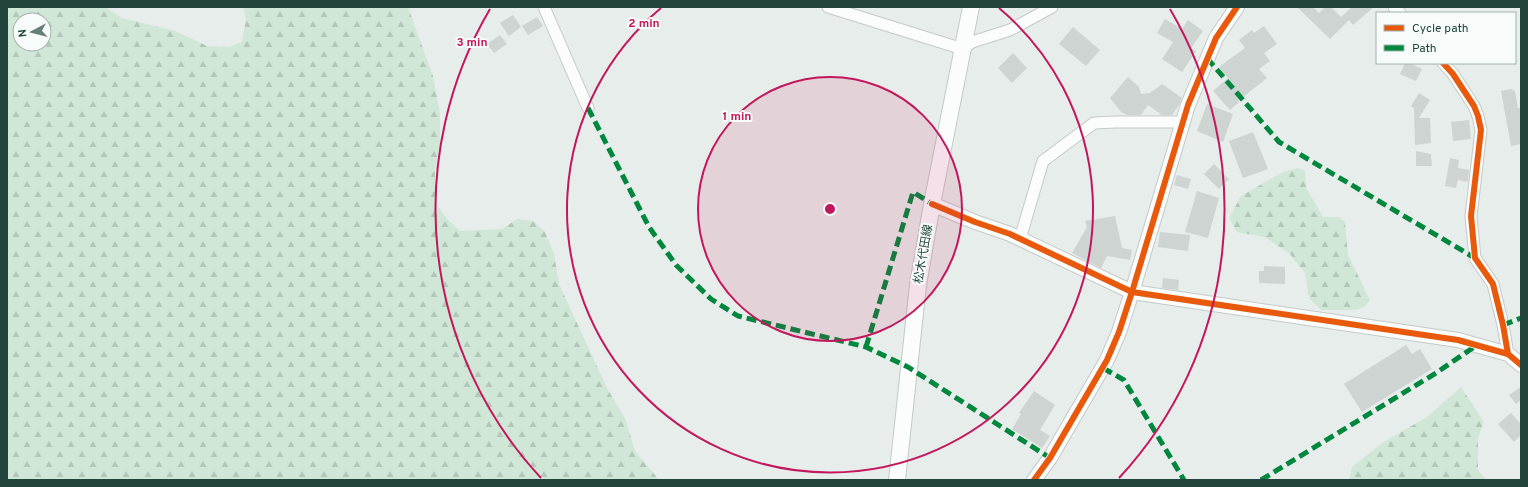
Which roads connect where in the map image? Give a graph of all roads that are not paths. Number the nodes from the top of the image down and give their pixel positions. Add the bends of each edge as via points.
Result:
1 (544, 7) edge
2 (828, 7) edge
3 (971, 7) edge
4 (1052, 7) edge
5 (1237, 7) edge
6 (963, 48) junction
7 (1444, 64) edge
8 (588, 108) dead end
9 (1182, 122) junction
10 (932, 204) junction
11 (1020, 239) junction
12 (1132, 292) junction
13 (1508, 354) junction
14 (1521, 365) edge
15 (897, 480) edge
16 (1034, 480) edge

1 - 8 street
2 - 6 street
3 - 6 main road, 松木代田線
4 - 6 street via 1010,30 972,42
5 - 9 street via 1216,38
6 - 10 main road, 松木代田線
7 - 13 street via 1453,74 1478,116 1481,130 1471,216 1475,258 1493,284
9 - 11 street via 1094,123 1043,161
9 - 12 street
10 - 11 street
10 - 15 main road, 松木代田線 via 918,285
11 - 12 street
12 - 13 street via 1458,340
12 - 16 street via 1107,360 1050,458
13 - 14 street

